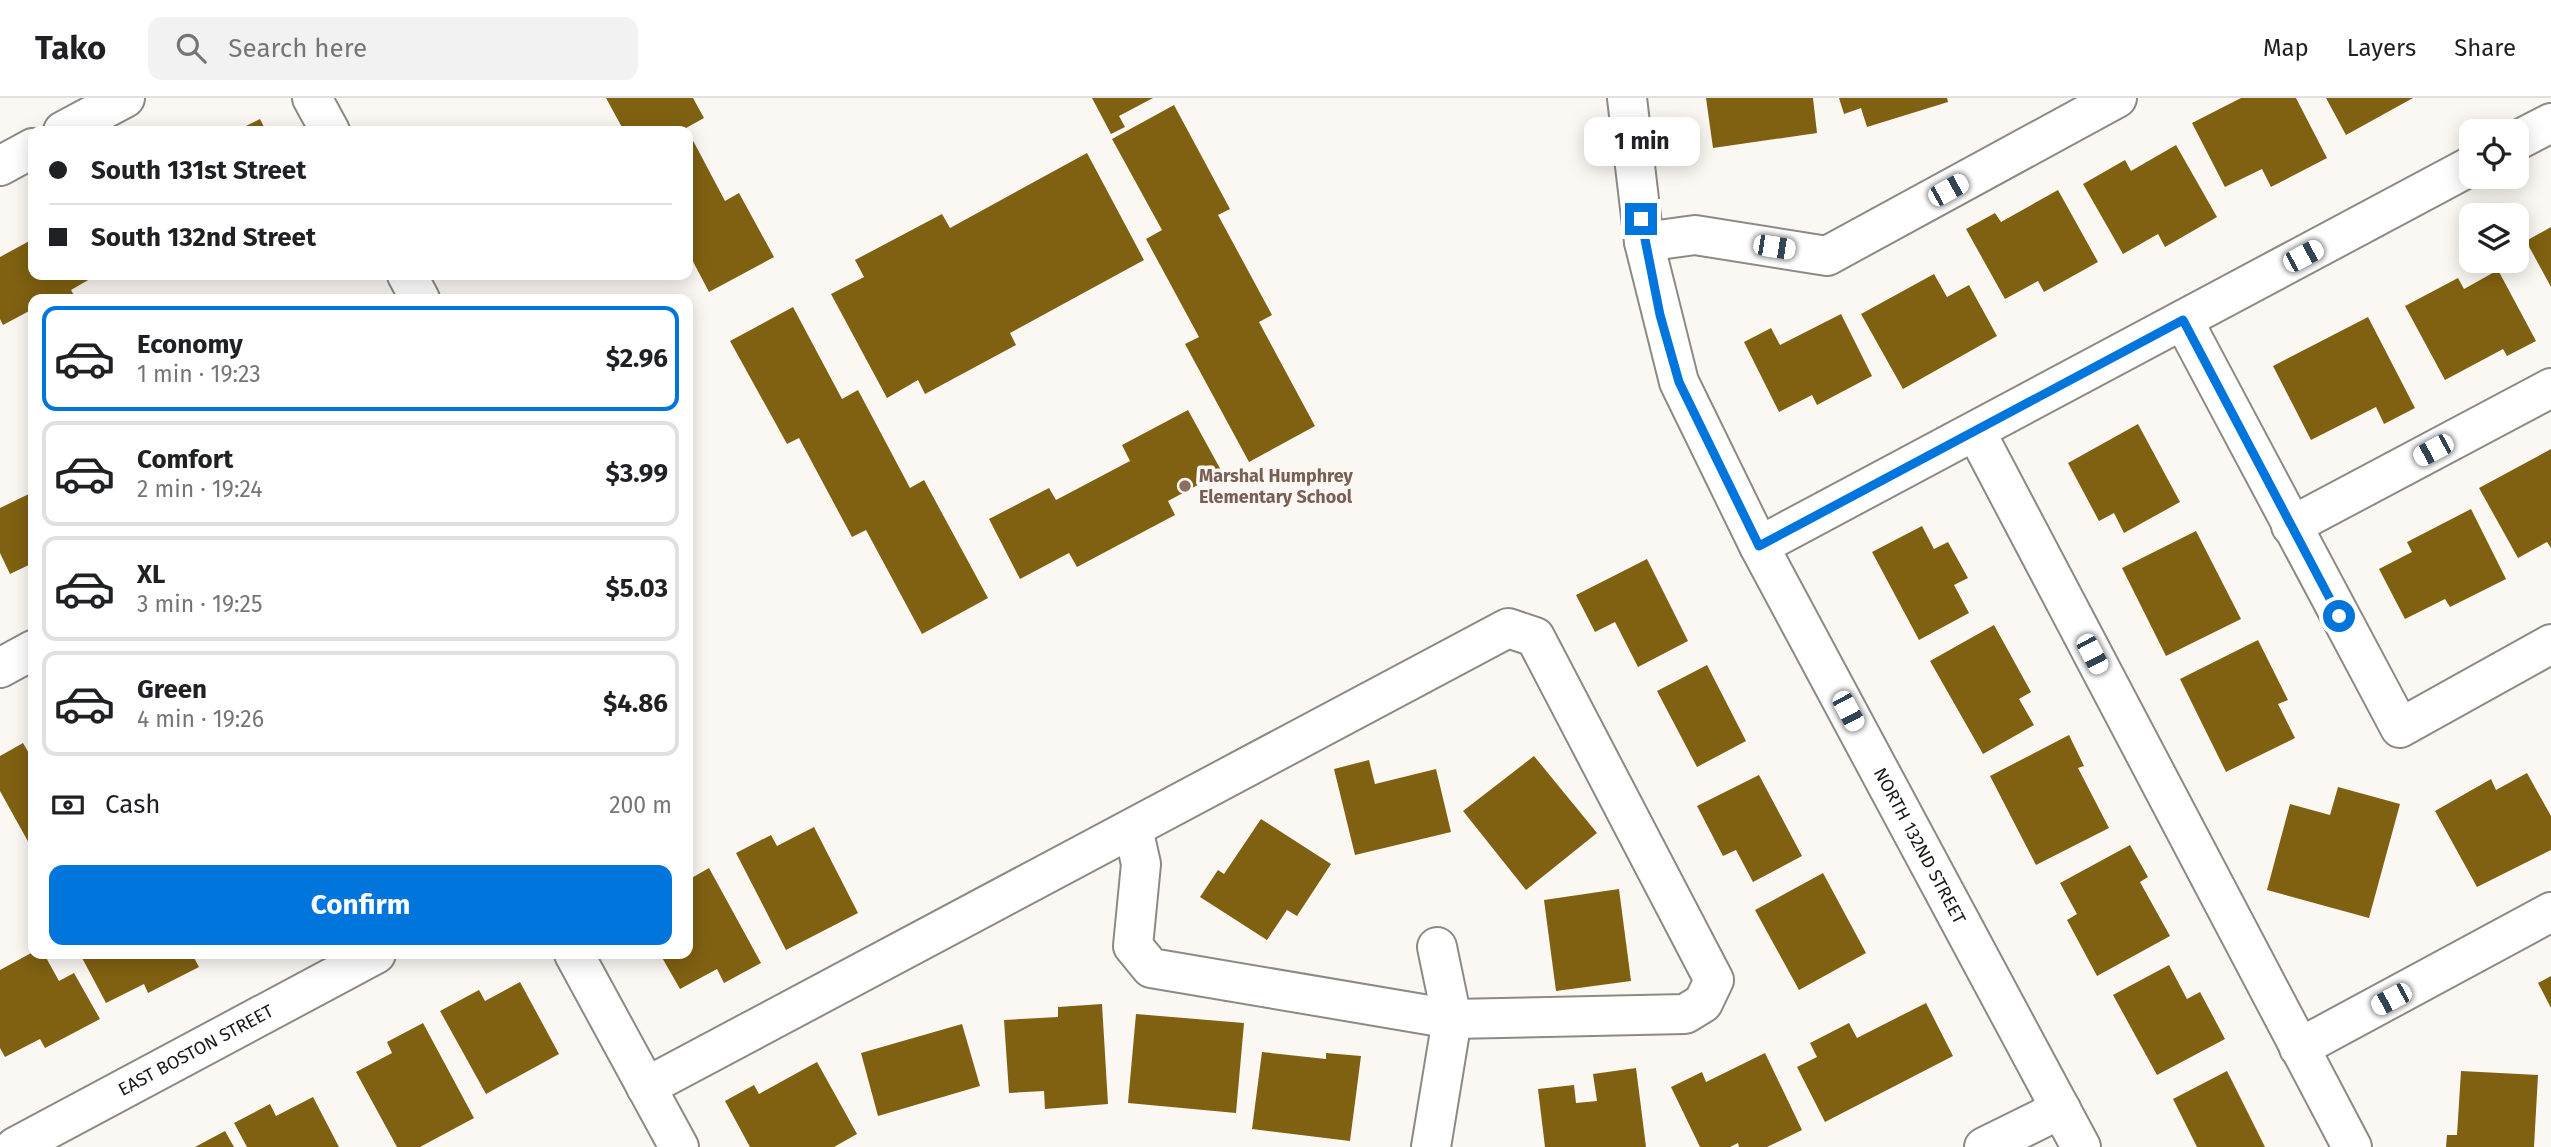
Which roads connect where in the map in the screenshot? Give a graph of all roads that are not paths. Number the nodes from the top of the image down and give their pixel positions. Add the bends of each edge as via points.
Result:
1 (125, 98) edge
2 (312, 98) edge
3 (1627, 98) edge
4 (2117, 98) edge
5 (2551, 123) edge
6 (72, 126) edge
7 (327, 126) edge
8 (2529, 134) edge
9 (28, 151) edge
10 (0, 166) edge
11 (2459, 172) edge
12 (1644, 242) junction
13 (2183, 320) junction
14 (2551, 388) edge
15 (1976, 432) junction
16 (2291, 526) junction
17 (1759, 546) junction
18 (2551, 644) edge
19 (28, 653) edge
20 (0, 668) edge
21 (1133, 828) junction
22 (2551, 912) edge
23 (1437, 947) dead end
24 (367, 959) edge
25 (577, 959) edge
26 (1452, 1019) junction
27 (2299, 1048) junction
28 (646, 1087) junction
29 (2061, 1109) junction
30 (15, 1147) edge
31 (679, 1147) edge
32 (1431, 1147) edge
33 (1984, 1147) edge
34 (2081, 1147) edge
35 (2352, 1147) edge

1 - 6 street
2 - 7 street
3 - 12 street, NORTH 132ND STREET
4 - 12 street via 1827,256 1695,235
5 - 8 street
9 - 10 street
11 - 13 street
12 - 17 street, NORTH 132ND STREET via 1679,382
13 - 15 street
13 - 16 street
14 - 16 street
15 - 17 street
15 - 27 street
16 - 18 street via 2400,728
17 - 29 street, NORTH 132ND STREET
19 - 20 street
21 - 26 street via 1141,864 1133,946 1152,968
21 - 26 street via 1508,628 1535,637 1714,980 1703,1003 1685,1014
21 - 28 street
22 - 27 street
23 - 26 street
24 - 30 street, EAST BOSTON STREET
25 - 28 street
26 - 32 street
27 - 35 street
28 - 31 street
29 - 33 street
29 - 34 street, NORTH 132ND STREET

